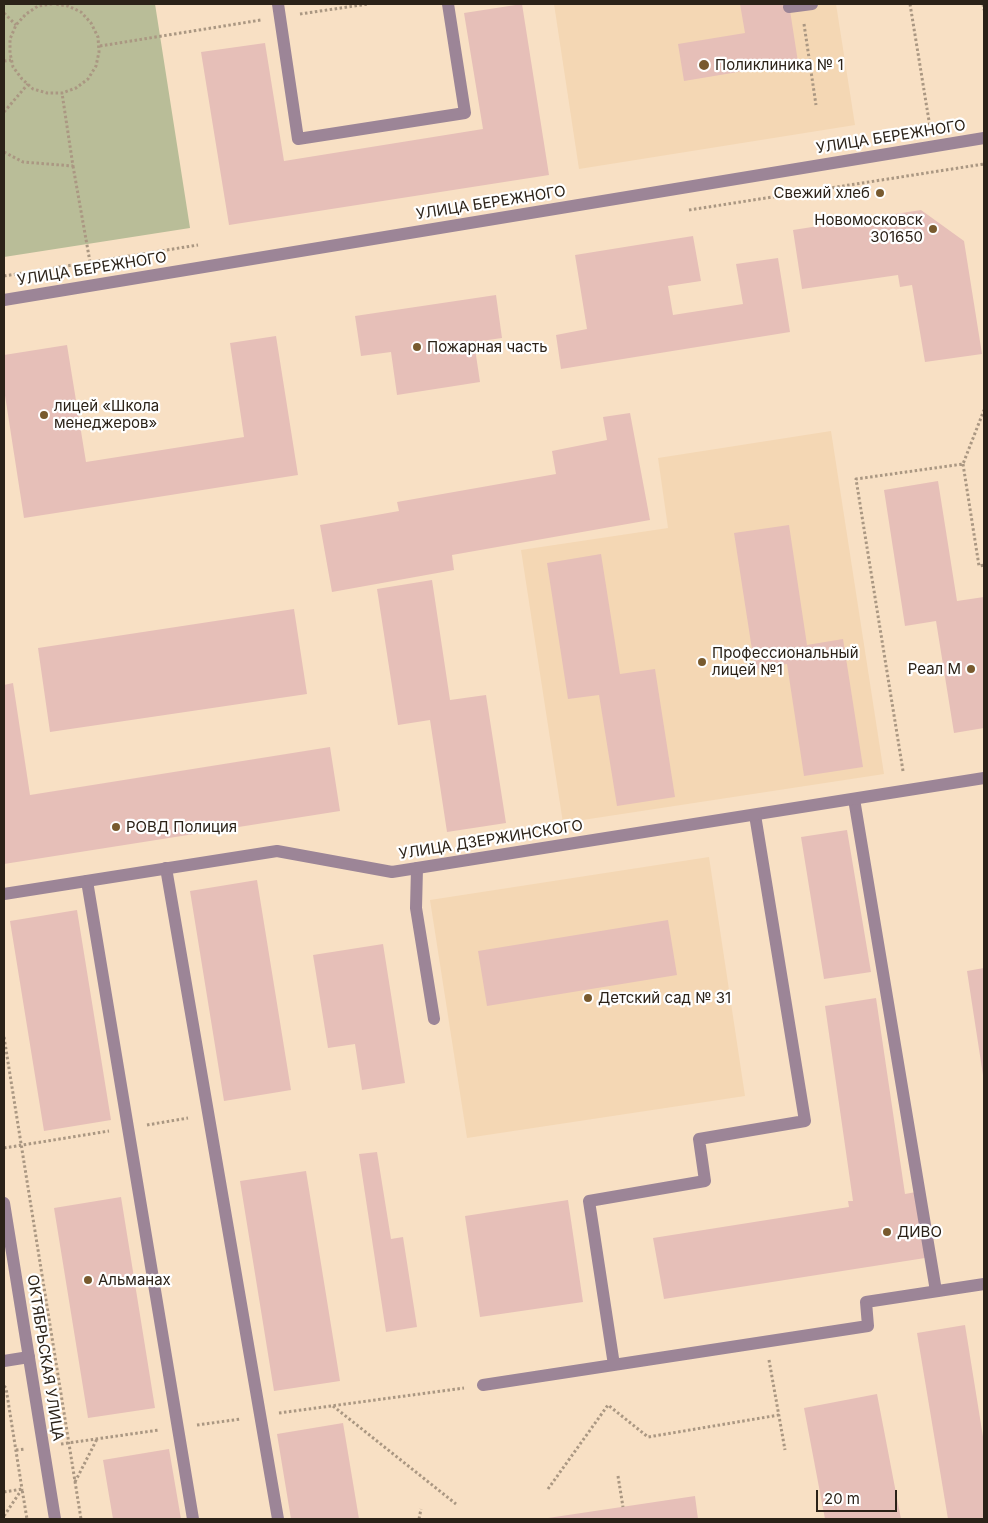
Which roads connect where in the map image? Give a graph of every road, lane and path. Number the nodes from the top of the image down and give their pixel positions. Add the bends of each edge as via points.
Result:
1 (53, 4) edge
2 (278, 4) edge
3 (368, 4) edge
4 (448, 4) edge
5 (910, 4) edge
6 (983, 4) edge
7 (801, 5) edge
8 (984, 10) edge
9 (4, 13) edge
10 (280, 18) junction
11 (16, 25) junction
12 (99, 46) junction
13 (11, 60) junction
14 (4, 61) edge
15 (28, 84) junction
16 (62, 93) junction
17 (816, 106) dead end
18 (4, 112) edge
19 (931, 130) dead end
20 (984, 138) edge
21 (4, 152) edge
22 (73, 166) junction
23 (90, 262) dead end
24 (4, 300) edge
25 (984, 410) edge
26 (963, 464) junction
27 (984, 565) edge
28 (984, 778) edge
29 (907, 791) junction
30 (854, 799) junction
31 (755, 815) junction
32 (166, 868) junction
33 (417, 868) junction
34 (87, 881) junction
35 (4, 894) edge
36 (434, 1019) dead end
37 (4, 1036) edge
38 (4, 1203) edge
39 (984, 1284) edge
40 (936, 1291) junction
41 (766, 1342) junction
42 (29, 1357) junction
43 (4, 1361) edge
44 (614, 1365) junction
45 (483, 1385) dead end
46 (4, 1386) edge
47 (333, 1406) dead end
48 (779, 1415) junction
49 (97, 1439) dead end
50 (785, 1450) dead end
51 (618, 1476) dead end
52 (75, 1482) junction
53 (22, 1489) junction
54 (548, 1489) dead end
55 (4, 1492) edge
56 (456, 1504) dead end
57 (623, 1507) dead end
58 (421, 1510) dead end
59 (4, 1516) edge
60 (27, 1519) edge
61 (55, 1519) edge
62 (81, 1519) edge
63 (194, 1519) edge
64 (278, 1519) edge
65 (419, 1519) edge

1 - 11 path via 38,6
1 - 12 path via 81,12 92,23
2 - 10 street
3 - 10 path
4 - 10 street via 464,113 298,139
5 - 19 path
6 - 8 path
7 - 17 path
9 - 11 path
10 - 12 path
11 - 13 path via 10,39
12 - 16 path via 96,66 88,79
13 - 14 path
13 - 15 path via 13,68
15 - 16 path via 47,93
15 - 18 path
16 - 22 path
20 - 24 street, УЛИЦА БЕРЕЖНОГО
21 - 22 path via 23,162
22 - 23 path
25 - 26 path
26 - 27 path via 979,566
26 - 29 path via 856,479
28 - 29 street, УЛИЦА ДЗЕРЖИНСКОГО
29 - 30 street, УЛИЦА ДЗЕРЖИНСКОГО
30 - 31 street, УЛИЦА ДЗЕРЖИНСКОГО
30 - 40 street
31 - 33 street, УЛИЦА ДЗЕРЖИНСКОГО
31 - 44 street via 806,1121 699,1139 705,1181 589,1201
32 - 33 street, УЛИЦА ДЗЕРЖИНСКОГО via 277,851 392,872
32 - 34 street, УЛИЦА ДЗЕРЖИНСКОГО
32 - 64 street
33 - 36 street via 416,908
34 - 35 street, УЛИЦА ДЗЕРЖИНСКОГО
34 - 63 street
37 - 52 path
38 - 42 street, ОКТЯБРЬСКАЯ УЛИЦА
39 - 40 street
40 - 41 street via 866,1302 868,1326
41 - 44 street
41 - 48 path
42 - 43 street
42 - 61 street, ОКТЯБРЬСКАЯ УЛИЦА
44 - 45 street
46 - 53 path
47 - 56 path
48 - 50 path
48 - 54 path via 648,1437 608,1405
49 - 52 path
51 - 57 path
52 - 62 path
53 - 55 path
53 - 59 path
53 - 60 path
58 - 65 path

